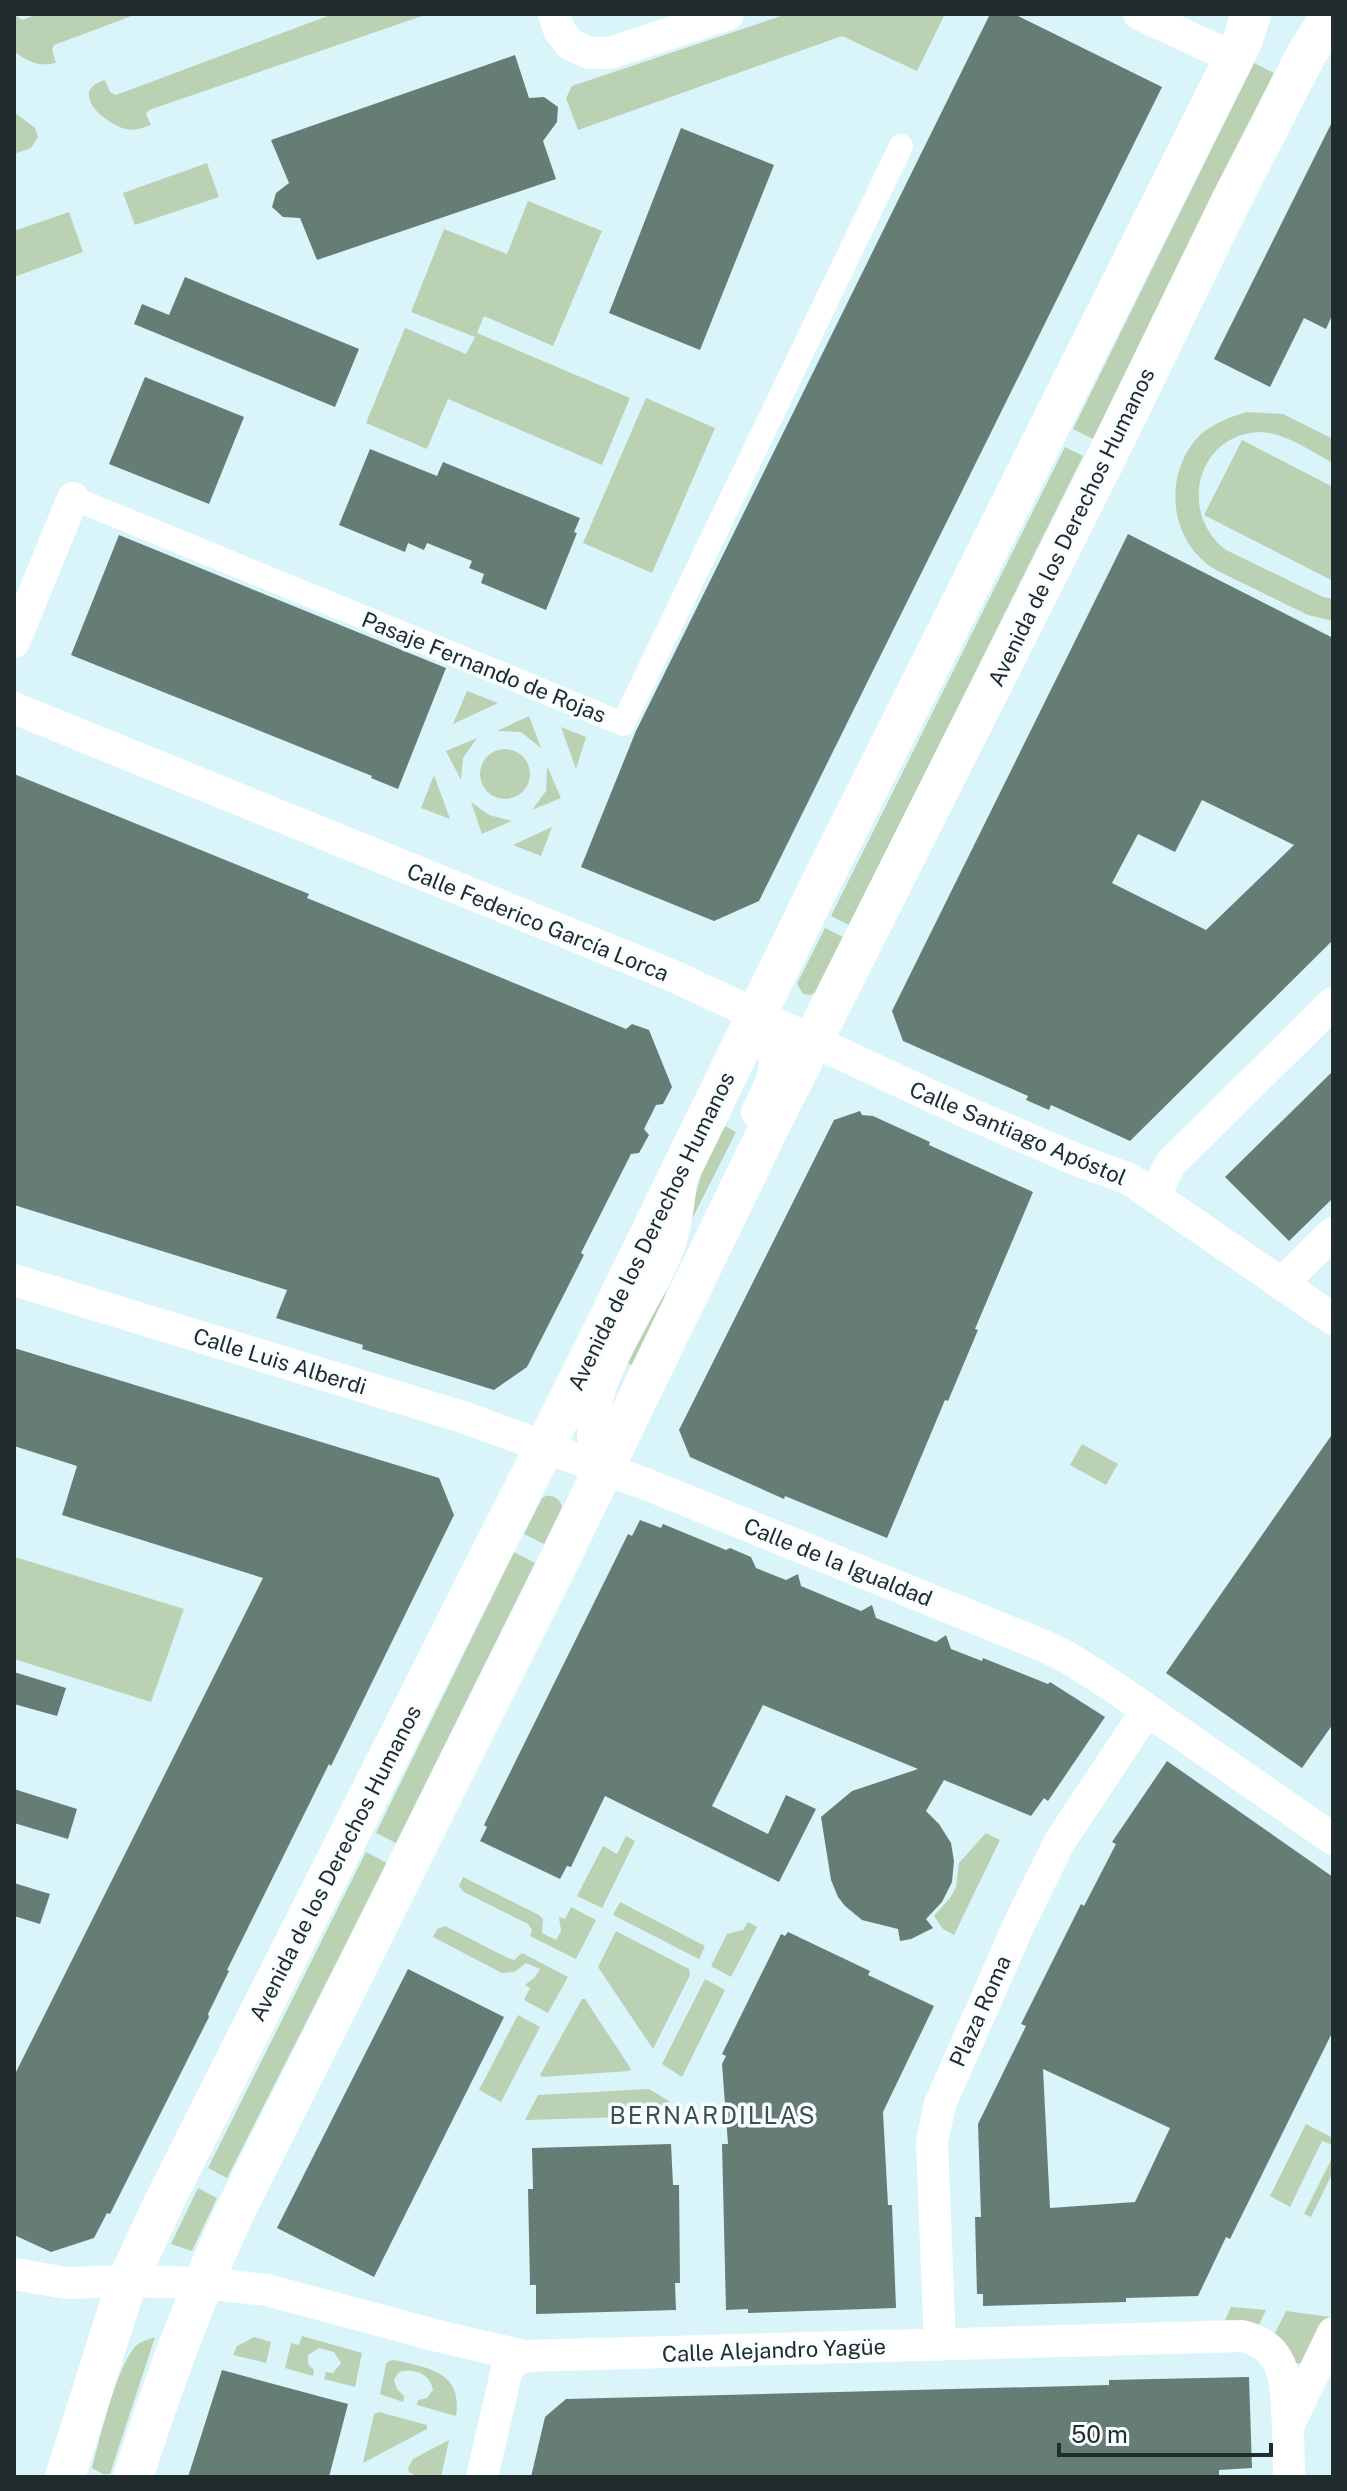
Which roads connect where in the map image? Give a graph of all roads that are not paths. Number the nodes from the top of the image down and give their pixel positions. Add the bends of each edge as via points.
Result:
1 (554, 14) edge
2 (728, 14) edge
3 (1139, 14) edge
4 (1251, 14) edge
5 (1332, 14) edge
6 (1234, 58) junction
7 (901, 146) dead end
8 (73, 498) joint
9 (14, 642) edge
10 (14, 708) edge
11 (1333, 1003) edge
12 (757, 1015) junction
13 (813, 1042) junction
14 (682, 1169) junction
15 (1157, 1198) junction
16 (1333, 1233) edge
17 (14, 1280) edge
18 (1281, 1284) junction
19 (676, 1317) junction
20 (1333, 1319) edge
21 (544, 1446) junction
22 (605, 1468) junction
23 (1147, 1710) junction
24 (1333, 1839) edge
25 (14, 2274) edge
26 (127, 2281) junction
27 (202, 2283) junction
28 (1333, 2333) edge
29 (940, 2345) junction
30 (524, 2356) junction
31 (1288, 2426) junction
32 (65, 2477) edge
33 (133, 2477) edge
34 (482, 2477) edge
35 (1289, 2477) edge

1 - 2 street via 570,44 589,53 610,53
3 - 6 street
4 - 6 street, Avenida de los Derechos Humanos
5 - 13 street, Avenida de los Derechos Humanos via 1231,201
6 - 12 street, Avenida de los Derechos Humanos
7 - 8 street, Pasaje Fernando de Rojas via 623,724
8 - 9 street, Pasaje Fernando de Rojas
10 - 12 street, Calle Federico García Lorca via 671,975
11 - 15 street via 1171,1163
12 - 13 street
12 - 14 street, Avenida de los Derechos Humanos
12 - 19 street via 774,1049 776,1067 685,1257
13 - 15 street, Calle Santiago Apóstol via 1129,1179
13 - 19 street, Avenida de los Derechos Humanos
14 - 21 street, Avenida de los Derechos Humanos
14 - 22 street via 671,1242 598,1397 593,1433
15 - 18 street, Calle Santiago Apóstol
16 - 18 street
17 - 21 street, Calle Luis Alberdi
18 - 20 street, Calle Santiago Apóstol
19 - 22 street, Avenida de los Derechos Humanos
21 - 22 street
21 - 26 street, Avenida de los Derechos Humanos
22 - 23 street, Calle de la Igualdad via 1044,1646
22 - 27 street, Avenida de los Derechos Humanos
23 - 24 street, Calle de la Igualdad
23 - 29 street, Plaza Roma via 1060,1841 973,2024 937,2114 932,2142
25 - 26 street via 67,2283
26 - 27 street
26 - 32 street, Avenida de los Derechos Humanos
27 - 30 street, Calle Alejandro Yagüe via 267,2290
27 - 33 street, Avenida de los Derechos Humanos
28 - 31 street
29 - 30 street, Calle Alejandro Yagüe
29 - 31 street, Calle Alejandro Yagüe via 1255,2339 1284,2373
30 - 34 street via 507,2369
31 - 35 street

